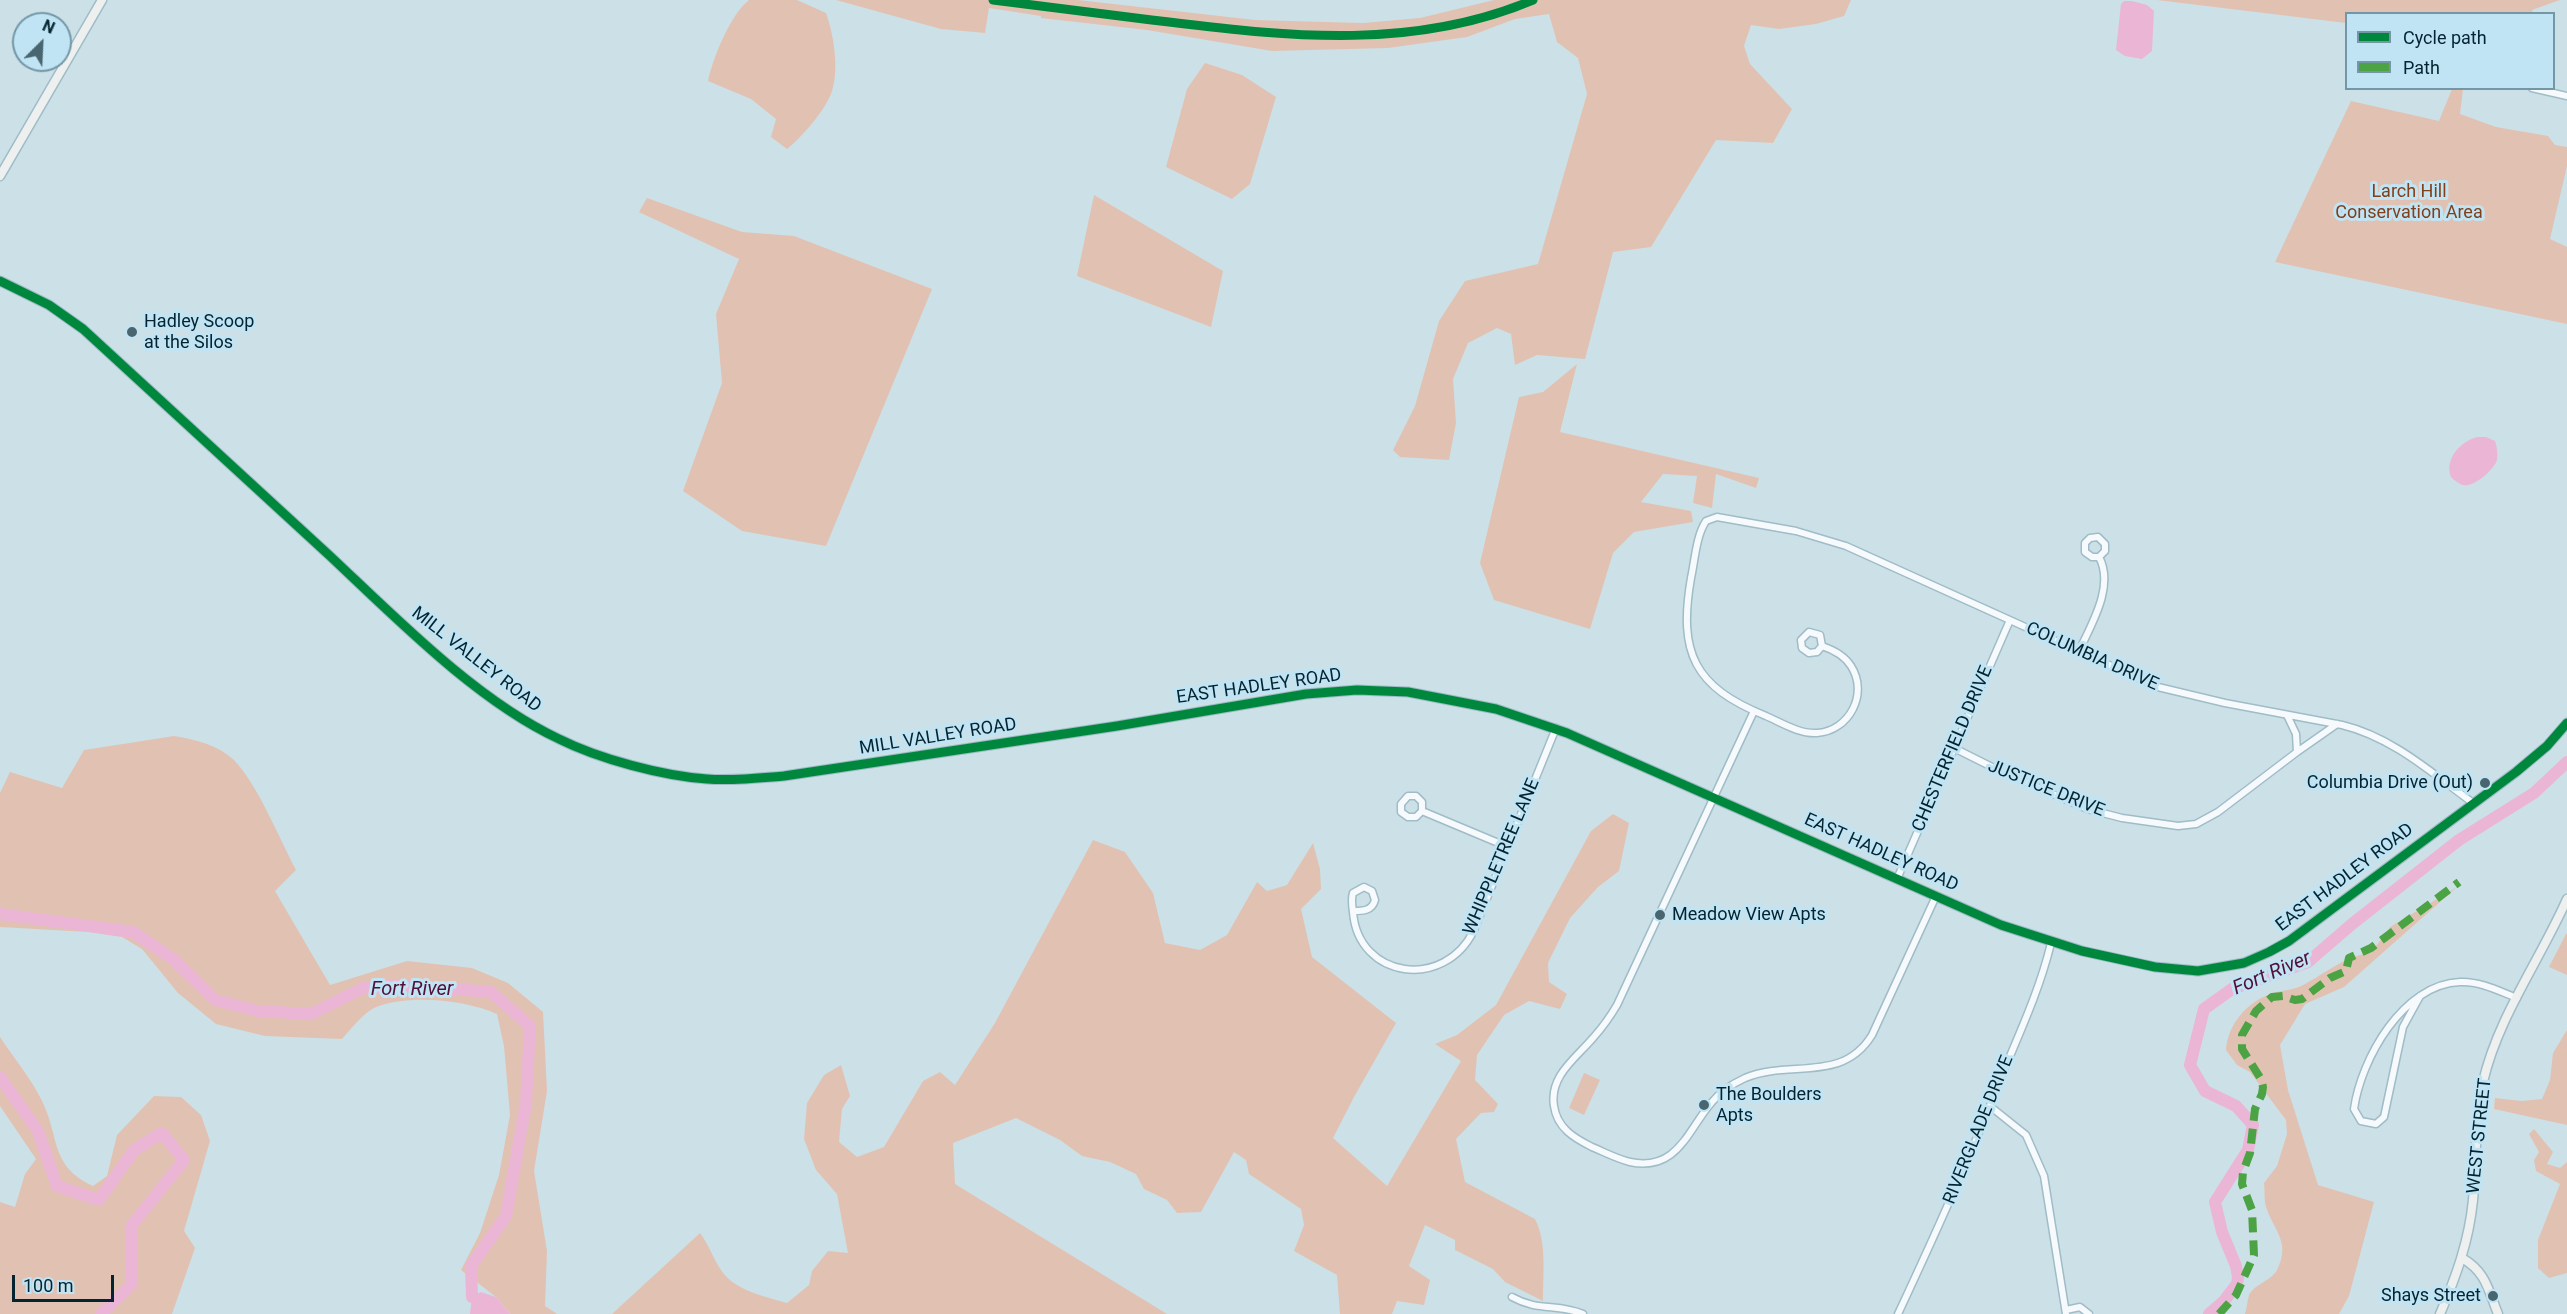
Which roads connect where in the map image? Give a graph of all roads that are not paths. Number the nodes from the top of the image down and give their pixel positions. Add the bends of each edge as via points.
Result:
1 (102, 0) edge
2 (2541, 90) edge
3 (2567, 96) edge
4 (0, 176) edge
5 (0, 281) edge
6 (2099, 557) dead end
7 (2010, 620) junction
8 (1822, 646) dead end
9 (2079, 651) junction
10 (1754, 711) junction
11 (2287, 715) junction
12 (2567, 723) edge
13 (2337, 724) junction
14 (1117, 726) joint
15 (1556, 728) junction
16 (1954, 748) junction
17 (2297, 752) junction
18 (1714, 796) junction
19 (2473, 803) junction
20 (1422, 811) dead end
21 (1508, 846) junction
22 (1897, 879) junction
23 (1936, 896) junction
24 (2567, 899) edge
25 (1353, 911) junction
26 (2051, 943) junction
27 (2420, 996) junction
28 (2517, 998) junction
29 (1990, 1107) junction
30 (2462, 1258) junction
31 (1512, 1298) dead end
32 (2066, 1312) edge
33 (1584, 1314) edge
34 (1898, 1314) edge
35 (2089, 1314) edge
36 (2440, 1314) edge
37 (2498, 1314) edge

1 - 4 street
2 - 3 street
5 - 14 street, MILL VALLEY ROAD via 49,305 83,329 402,623 501,705 561,741 668,774 742,780
6 - 9 street via 2104,570 2103,587
7 - 9 street, COLUMBIA DRIVE
7 - 10 street, COLUMBIA DRIVE via 1838,543 1718,517 1706,521 1690,587 1688,641 1696,663 1710,683
7 - 16 street, CHESTERFIELD DRIVE
8 - 10 street via 1844,657 1856,676 1856,701 1844,722 1832,730 1806,733
9 - 11 street, COLUMBIA DRIVE via 2175,692
10 - 18 street
11 - 13 street, COLUMBIA DRIVE
11 - 17 street via 2296,734
12 - 19 street, EAST HADLEY ROAD via 2532,759
13 - 17 street, JUSTICE DRIVE
13 - 19 street, COLUMBIA DRIVE via 2374,735
14 - 15 street, EAST HADLEY ROAD via 1306,694 1367,690 1408,692 1478,705
15 - 18 street, EAST HADLEY ROAD
15 - 21 street, WHIPPLETREE LANE
16 - 17 street, JUSTICE DRIVE via 2087,808 2122,818 2178,826 2196,824 2213,816
16 - 22 street, CHESTERFIELD DRIVE
18 - 22 street, EAST HADLEY ROAD
18 - 23 street via 1617,1005 1564,1070 1554,1090 1558,1121 1574,1138 1632,1162 1662,1159 1680,1148 1712,1102 1739,1081 1772,1070 1827,1067 1846,1060 1862,1049 1872,1035
19 - 26 street, EAST HADLEY ROAD via 2295,937 2244,963 2206,970 2175,970
20 - 21 street
21 - 25 street, WHIPPLETREE LANE via 1471,936 1459,952 1437,966 1410,970 1382,960 1359,937
22 - 23 street, EAST HADLEY ROAD
23 - 26 street, EAST HADLEY ROAD
24 - 28 street, WEST STREET
25 - 25 street via 1355,891 1364,887 1372,891 1372,907
26 - 29 street, RIVERGLADE DRIVE
27 - 27 street via 2395,1017 2368,1065 2355,1109 2357,1118 2364,1123 2376,1124 2384,1117 2403,1027
27 - 28 street via 2439,986 2462,981
28 - 30 street, WEST STREET via 2493,1052 2482,1089 2472,1207
29 - 32 street via 2026,1136 2044,1176
29 - 34 street, RIVERGLADE DRIVE
30 - 36 street, WEST STREET
30 - 37 street via 2478,1269
31 - 33 street via 1533,1307 1565,1308
32 - 35 street via 2080,1307

